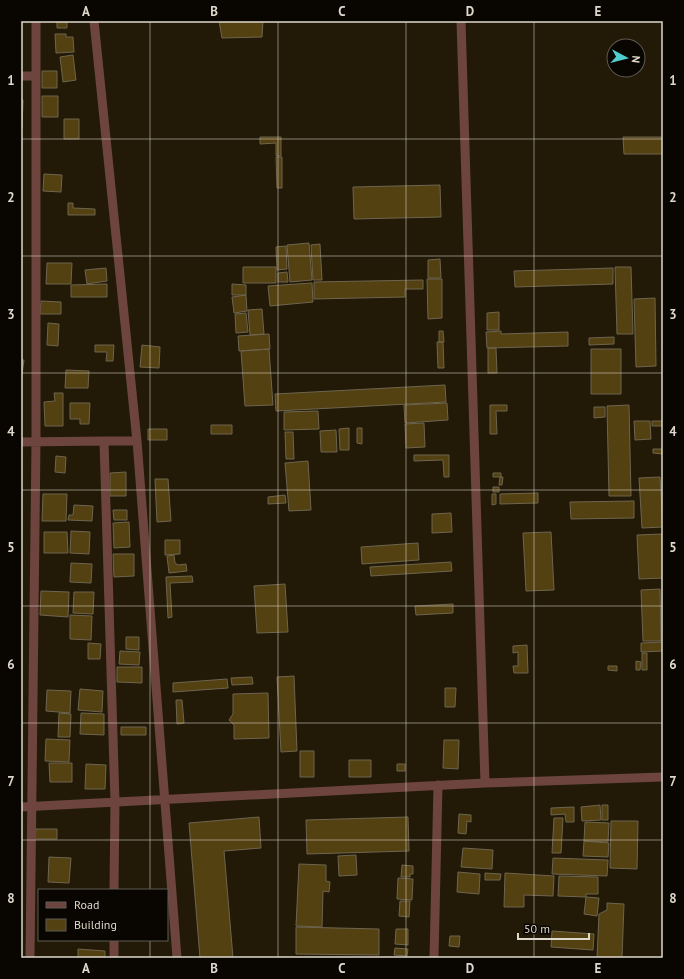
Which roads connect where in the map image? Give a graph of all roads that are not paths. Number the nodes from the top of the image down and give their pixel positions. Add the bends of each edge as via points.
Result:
1 (36, 21) edge
2 (94, 21) edge
3 (461, 21) edge
4 (21, 76) edge
5 (36, 76) junction
6 (36, 441) junction
7 (104, 441) junction
8 (138, 441) junction
9 (21, 442) edge
10 (663, 777) edge
11 (485, 783) junction
12 (438, 786) junction
13 (166, 800) junction
14 (115, 802) junction
15 (21, 807) edge
16 (31, 807) junction
17 (114, 889) edge
18 (114, 941) edge
19 (30, 958) edge
20 (114, 958) edge
21 (177, 958) edge
22 (434, 958) edge

1 - 5 street
2 - 8 street
3 - 11 street
4 - 5 street
5 - 6 street
6 - 7 street
6 - 9 street
6 - 16 street
7 - 8 street
7 - 14 street
8 - 13 street
10 - 11 street
11 - 12 street
12 - 13 street
12 - 22 street
13 - 14 street
13 - 21 street
14 - 16 street
14 - 17 street
15 - 16 street
16 - 19 street
18 - 20 street

